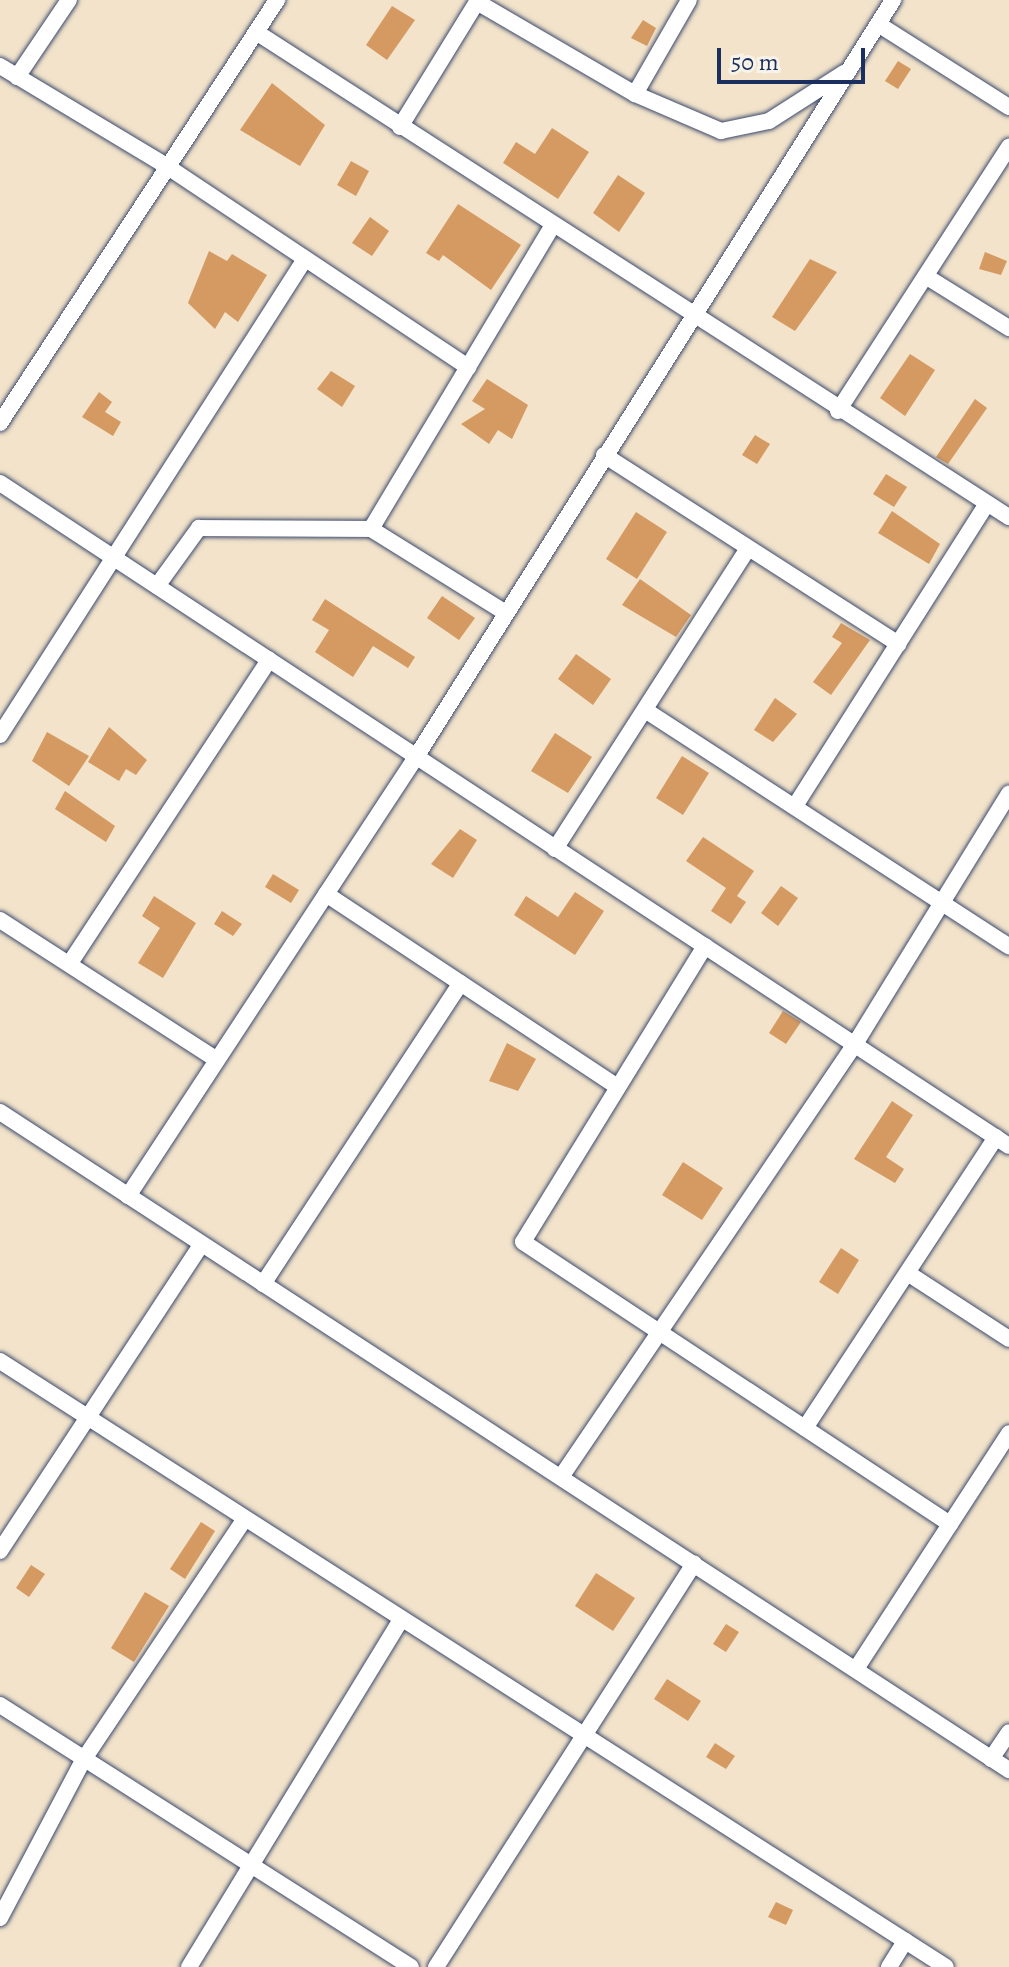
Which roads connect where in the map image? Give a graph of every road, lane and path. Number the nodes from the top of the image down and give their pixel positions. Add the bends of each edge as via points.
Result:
1 (69, 0) edge
2 (277, 0) edge
3 (689, 0) edge
4 (893, 0) edge
5 (477, 1) edge
6 (878, 24) junction
7 (256, 32) junction
8 (0, 66) edge
9 (849, 70) junction
10 (17, 77) junction
11 (635, 94) junction
12 (1009, 107) edge
13 (400, 127) junction
14 (1009, 147) edge
15 (168, 167) junction
16 (552, 227) junction
17 (305, 259) junction
18 (927, 277) junction
19 (690, 318) junction
20 (1009, 328) edge
21 (468, 367) junction
22 (838, 411) junction
23 (0, 423) edge
24 (604, 455) junction
25 (0, 483) edge
26 (987, 504) junction
27 (1009, 517) edge
28 (371, 529) junction
29 (746, 551) junction
30 (115, 558) junction
31 (157, 586) junction
32 (506, 613) junction
33 (898, 644) junction
34 (269, 660) junction
35 (645, 710) junction
36 (0, 735) edge
37 (416, 757) junction
38 (1009, 794) edge
39 (795, 806) junction
40 (555, 849) junction
41 (326, 894) junction
42 (942, 903) junction
43 (0, 920) edge
44 (705, 946) junction
45 (1009, 946) edge
46 (70, 963) junction
47 (461, 983) junction
48 (855, 1044) junction
49 (216, 1059) junction
50 (618, 1087) junction
51 (0, 1112) edge
52 (1003, 1142) edge
53 (128, 1196) junction
54 (202, 1244) junction
55 (909, 1274) junction
56 (263, 1284) junction
57 (659, 1333) junction
58 (1009, 1339) edge
59 (0, 1361) edge
60 (87, 1418) junction
61 (805, 1428) junction
62 (1009, 1433) edge
63 (561, 1477) junction
64 (244, 1520) junction
65 (950, 1524) junction
66 (0, 1551) edge
67 (694, 1563) junction
68 (401, 1620) junction
69 (856, 1669) junction
70 (0, 1705) edge
71 (1009, 1732) edge
72 (585, 1737) junction
73 (84, 1759) junction
74 (991, 1759) junction
75 (1009, 1770) edge
76 (250, 1867) junction
77 (0, 1918) edge
78 (905, 1941) junction
79 (189, 1967) edge
80 (411, 1967) edge
81 (436, 1967) edge
82 (889, 1967) edge
83 (946, 1967) edge

1 - 10 street
2 - 7 street
3 - 11 street
4 - 6 street
5 - 11 street
5 - 13 street
6 - 9 street
6 - 12 street
7 - 13 street
7 - 15 street
8 - 10 street
9 - 11 street via 769,121 721,131
9 - 19 street
10 - 15 street
13 - 16 street
14 - 18 street
15 - 17 street
15 - 23 street
16 - 19 street
16 - 21 street
17 - 21 street
17 - 30 street
18 - 20 street
18 - 22 street
19 - 22 street
19 - 24 street
21 - 28 street
22 - 26 street
24 - 29 street
24 - 32 street
25 - 30 street
26 - 27 street
26 - 33 street
28 - 31 street via 199,528
28 - 32 street
29 - 33 street
29 - 35 street
30 - 31 street
30 - 36 street
31 - 34 street
32 - 37 street
33 - 39 street
34 - 37 street
34 - 46 street
35 - 39 street
35 - 40 street
37 - 40 street
37 - 41 street
38 - 42 street
39 - 42 street
40 - 44 street
41 - 47 street
41 - 49 street
42 - 45 street
42 - 48 street
43 - 46 street
44 - 48 street
44 - 50 street
46 - 49 street
47 - 50 street
47 - 56 street
48 - 52 street
48 - 57 street
49 - 53 street
50 - 57 street via 523,1242
51 - 53 street
52 - 55 street
53 - 54 street
54 - 56 street
54 - 60 street
55 - 58 street
55 - 61 street
56 - 63 street
57 - 61 street
57 - 63 street
59 - 60 street
60 - 64 street
60 - 66 street
61 - 65 street
62 - 65 street
63 - 67 street
64 - 68 street
64 - 73 street
65 - 69 street
67 - 69 street
67 - 72 street
68 - 72 street
68 - 76 street
69 - 74 street
70 - 73 street
71 - 74 street
72 - 78 street
72 - 81 street
73 - 76 street
73 - 77 street
74 - 75 street
76 - 79 street
76 - 80 street
78 - 82 street
78 - 83 street

